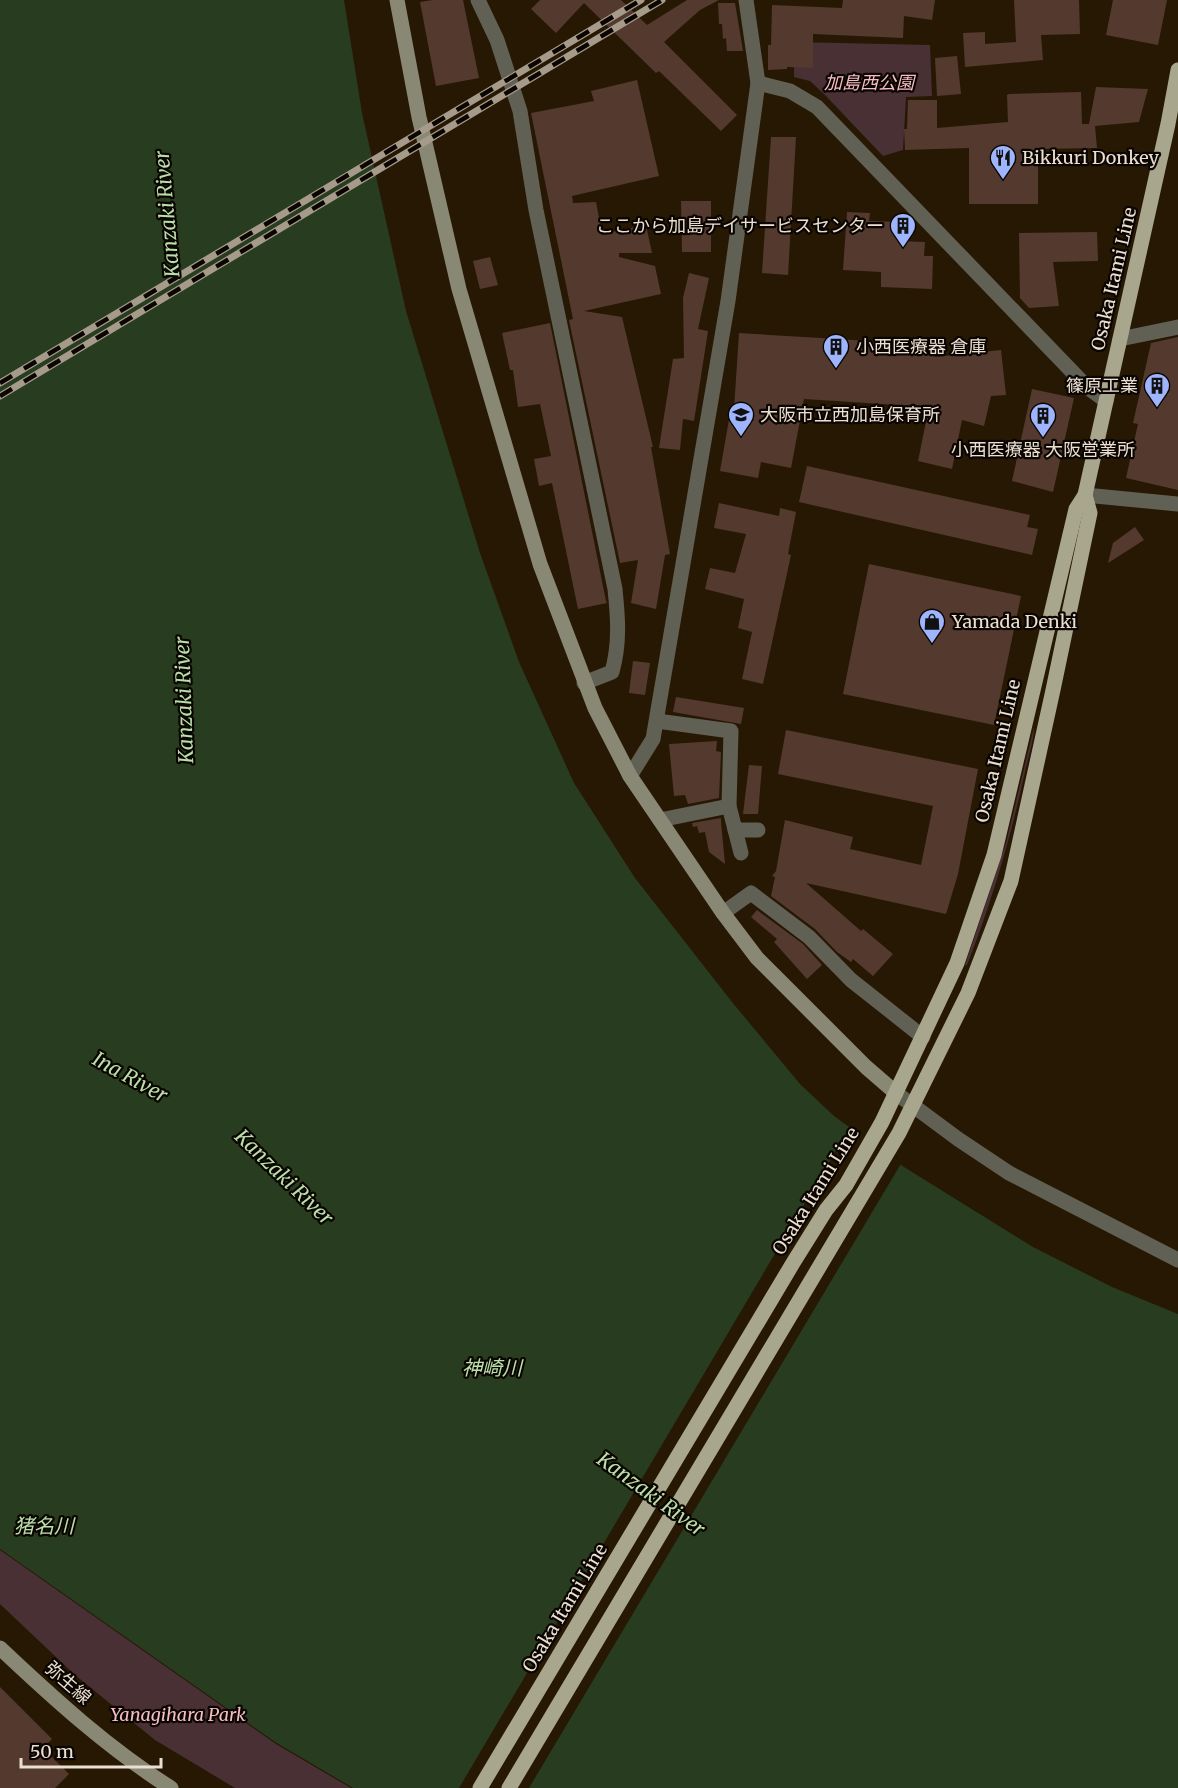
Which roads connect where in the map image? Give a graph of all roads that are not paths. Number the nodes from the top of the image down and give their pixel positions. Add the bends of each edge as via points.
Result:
1 (397, 0) edge
2 (478, 0) edge
3 (747, 0) edge
4 (1178, 70) edge
5 (758, 82) junction
6 (1178, 327) edge
7 (1120, 339) junction
8 (1106, 401) junction
9 (1085, 495) junction
10 (1178, 504) edge
11 (584, 683) junction
12 (657, 721) junction
13 (630, 776) junction
14 (729, 806) junction
15 (660, 820) junction
16 (735, 830) junction
17 (758, 830) dead end
18 (741, 853) dead end
19 (723, 913) junction
20 (923, 1037) junction
21 (895, 1096) junction
22 (910, 1110) junction
23 (1178, 1260) edge
24 (0, 1648) edge
25 (171, 1788) edge
26 (480, 1788) edge
27 (509, 1788) edge

1 - 11 street via 419,117 459,289 540,564
2 - 11 street via 497,40 520,111 539,222 615,589 619,638 612,672
3 - 5 street
4 - 7 main road, Osaka Itami Line
5 - 8 street via 790,91 817,107 1087,387
5 - 12 street via 728,301
6 - 7 street
7 - 8 main road, Osaka Itami Line
8 - 9 main road, Osaka Itami Line
9 - 10 street
9 - 20 main road, Osaka Itami Line via 1076,509 994,855 957,963
9 - 22 main road, Osaka Itami Line via 1090,513 1011,881 968,993
11 - 13 street
12 - 13 street via 654,739
12 - 14 street via 731,731
13 - 15 street
14 - 15 street
14 - 16 street
15 - 19 street
16 - 17 street
16 - 18 street
19 - 20 street via 752,893 809,937 851,980
19 - 21 street via 765,966
20 - 21 main road, Osaka Itami Line
21 - 22 street
21 - 26 main road, Osaka Itami Line via 846,1185 793,1263
22 - 23 street via 1009,1173
22 - 27 main road, Osaka Itami Line
24 - 25 street, 弥生線 via 95,1732

